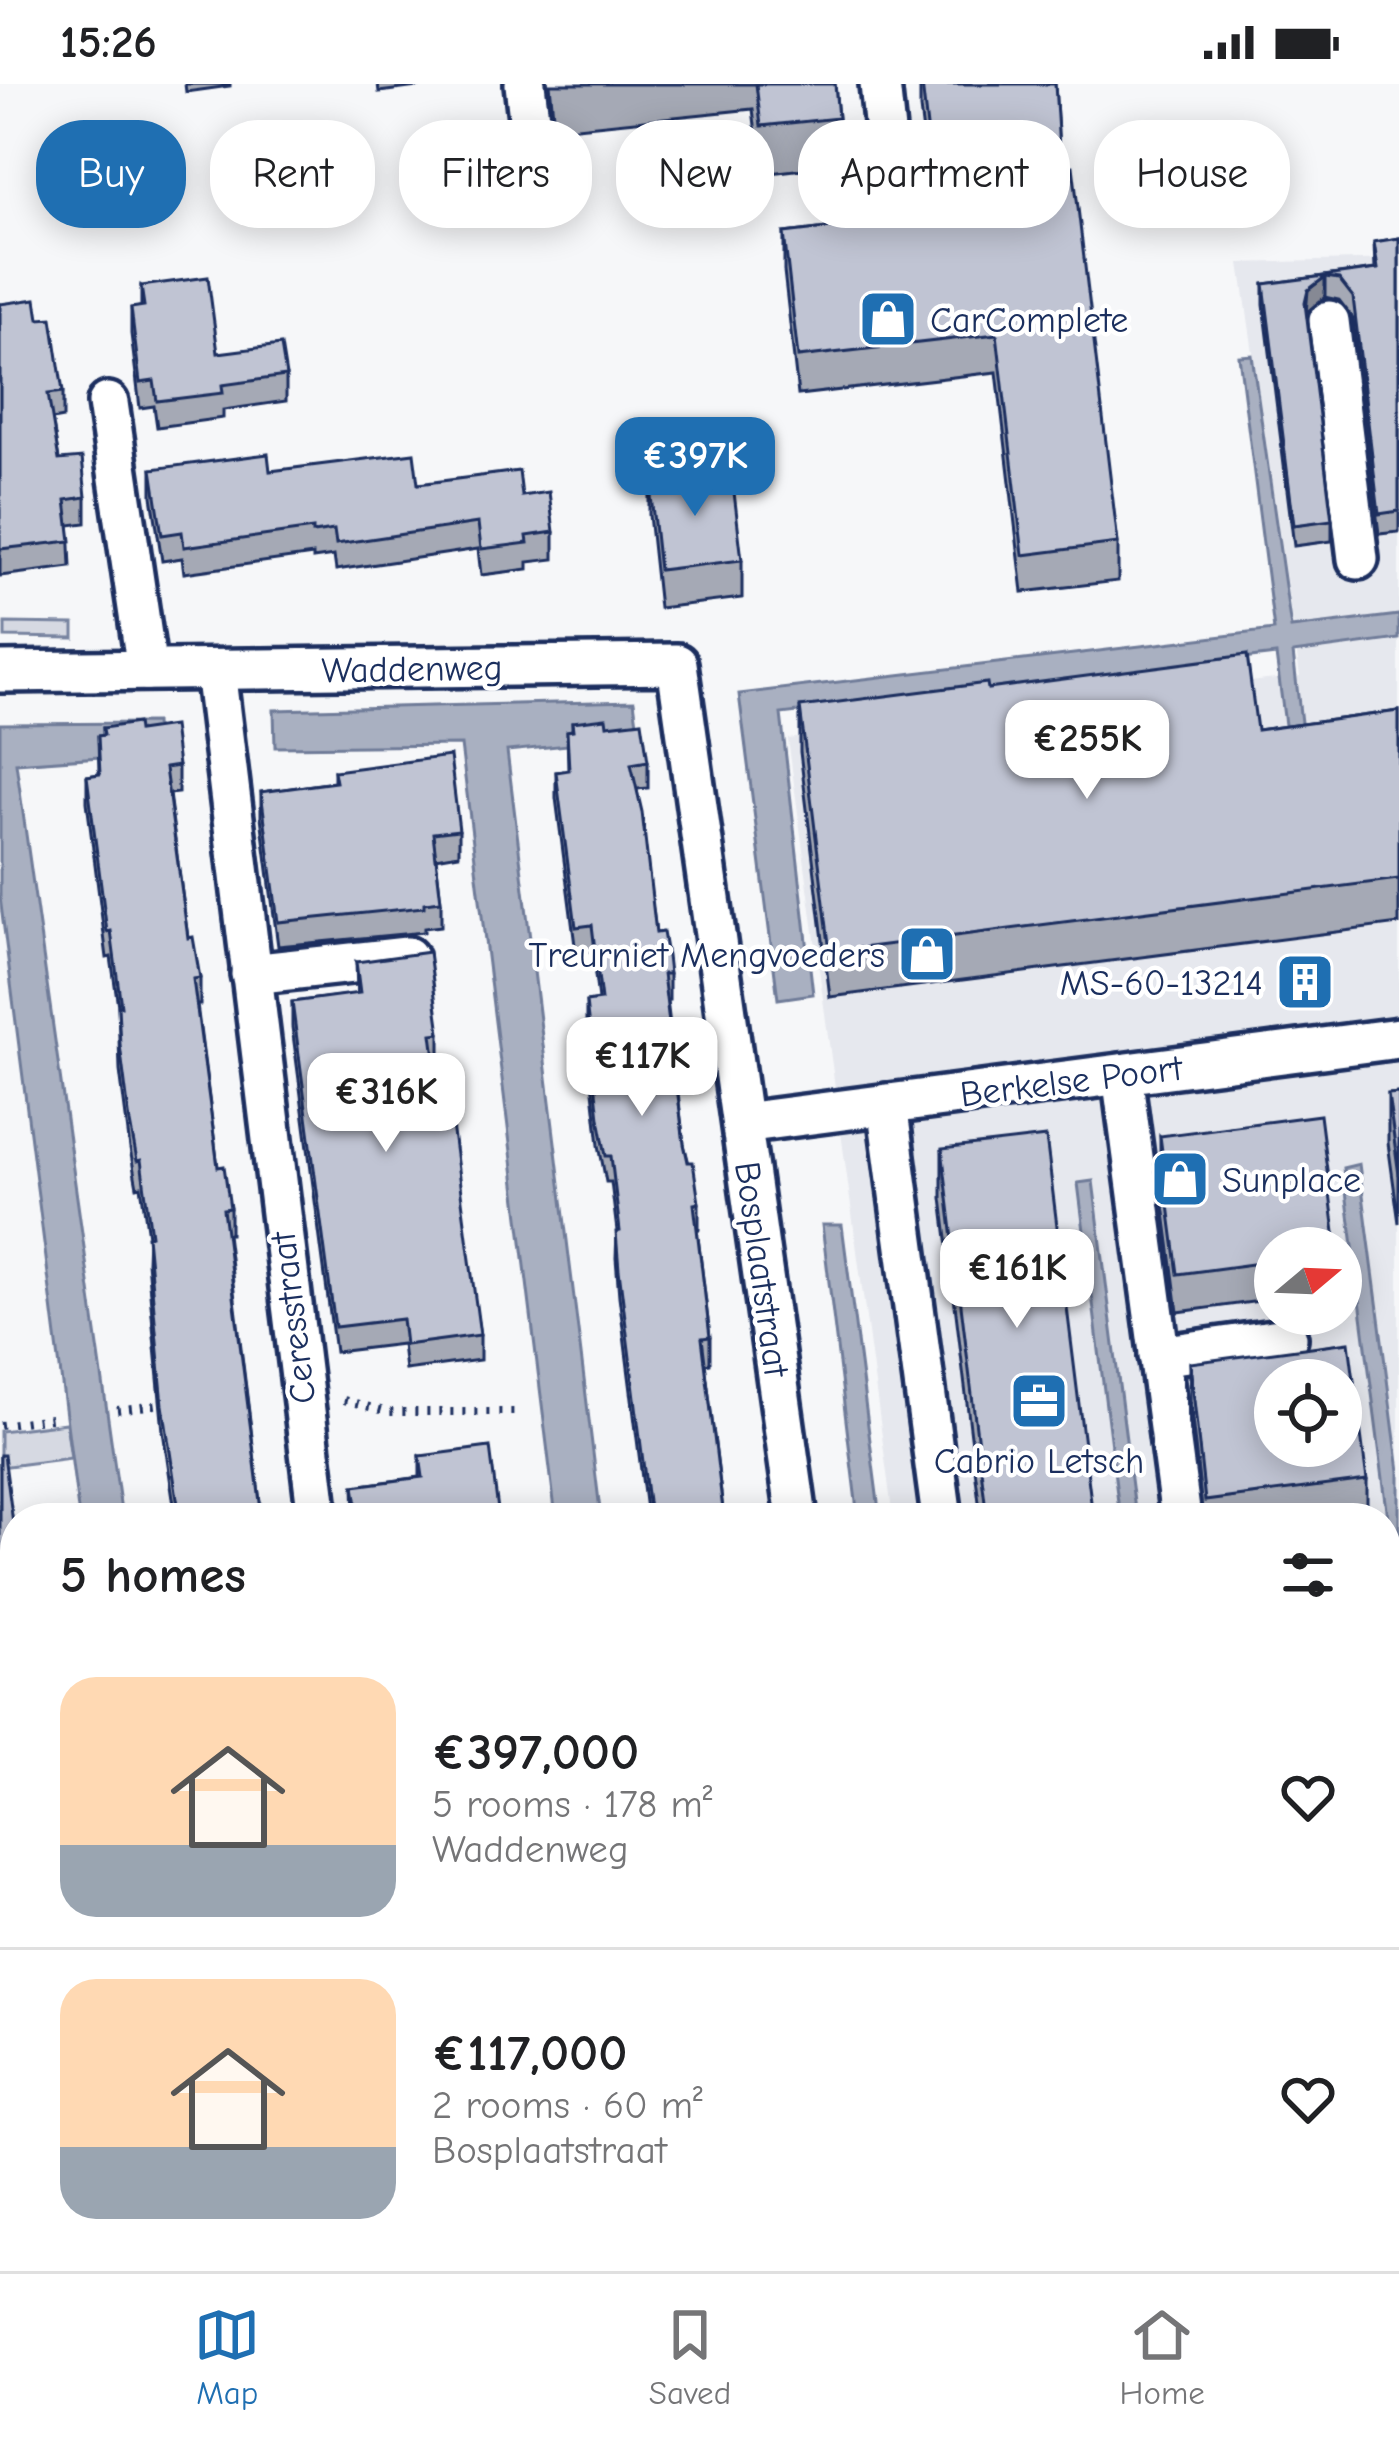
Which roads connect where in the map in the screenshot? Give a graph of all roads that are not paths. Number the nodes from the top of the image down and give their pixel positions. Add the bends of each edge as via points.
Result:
1 (525, 84) edge
2 (880, 84) edge
3 (529, 120) edge
4 (884, 120) edge
5 (1329, 321) dead end
6 (108, 403) dead end
7 (1358, 559) dead end
8 (677, 664) joint
9 (147, 670) junction
10 (215, 670) junction
11 (0, 671) edge
12 (421, 955) edge
13 (251, 974) junction
14 (1399, 1038) edge
15 (1122, 1074) junction
16 (887, 1104) junction
17 (742, 1123) junction
18 (1287, 1338) dead end
19 (1159, 1356) junction
20 (316, 1503) edge
21 (794, 1503) edge
22 (940, 1503) edge
23 (1178, 1503) edge

1 - 3 street
2 - 4 street
5 - 7 street
6 - 9 street
8 - 10 street, Waddenweg
8 - 17 street, Bosplaatstraat
9 - 10 street, Waddenweg
9 - 11 street, Waddenweg
10 - 13 street, Ceresstraat
12 - 13 street
13 - 20 street, Ceresstraat
14 - 15 street, Berkelse Poort
15 - 16 street, Berkelse Poort
15 - 19 street
16 - 17 street, Berkelse Poort
16 - 22 street
17 - 21 street, Bosplaatstraat
18 - 19 street
19 - 23 street

